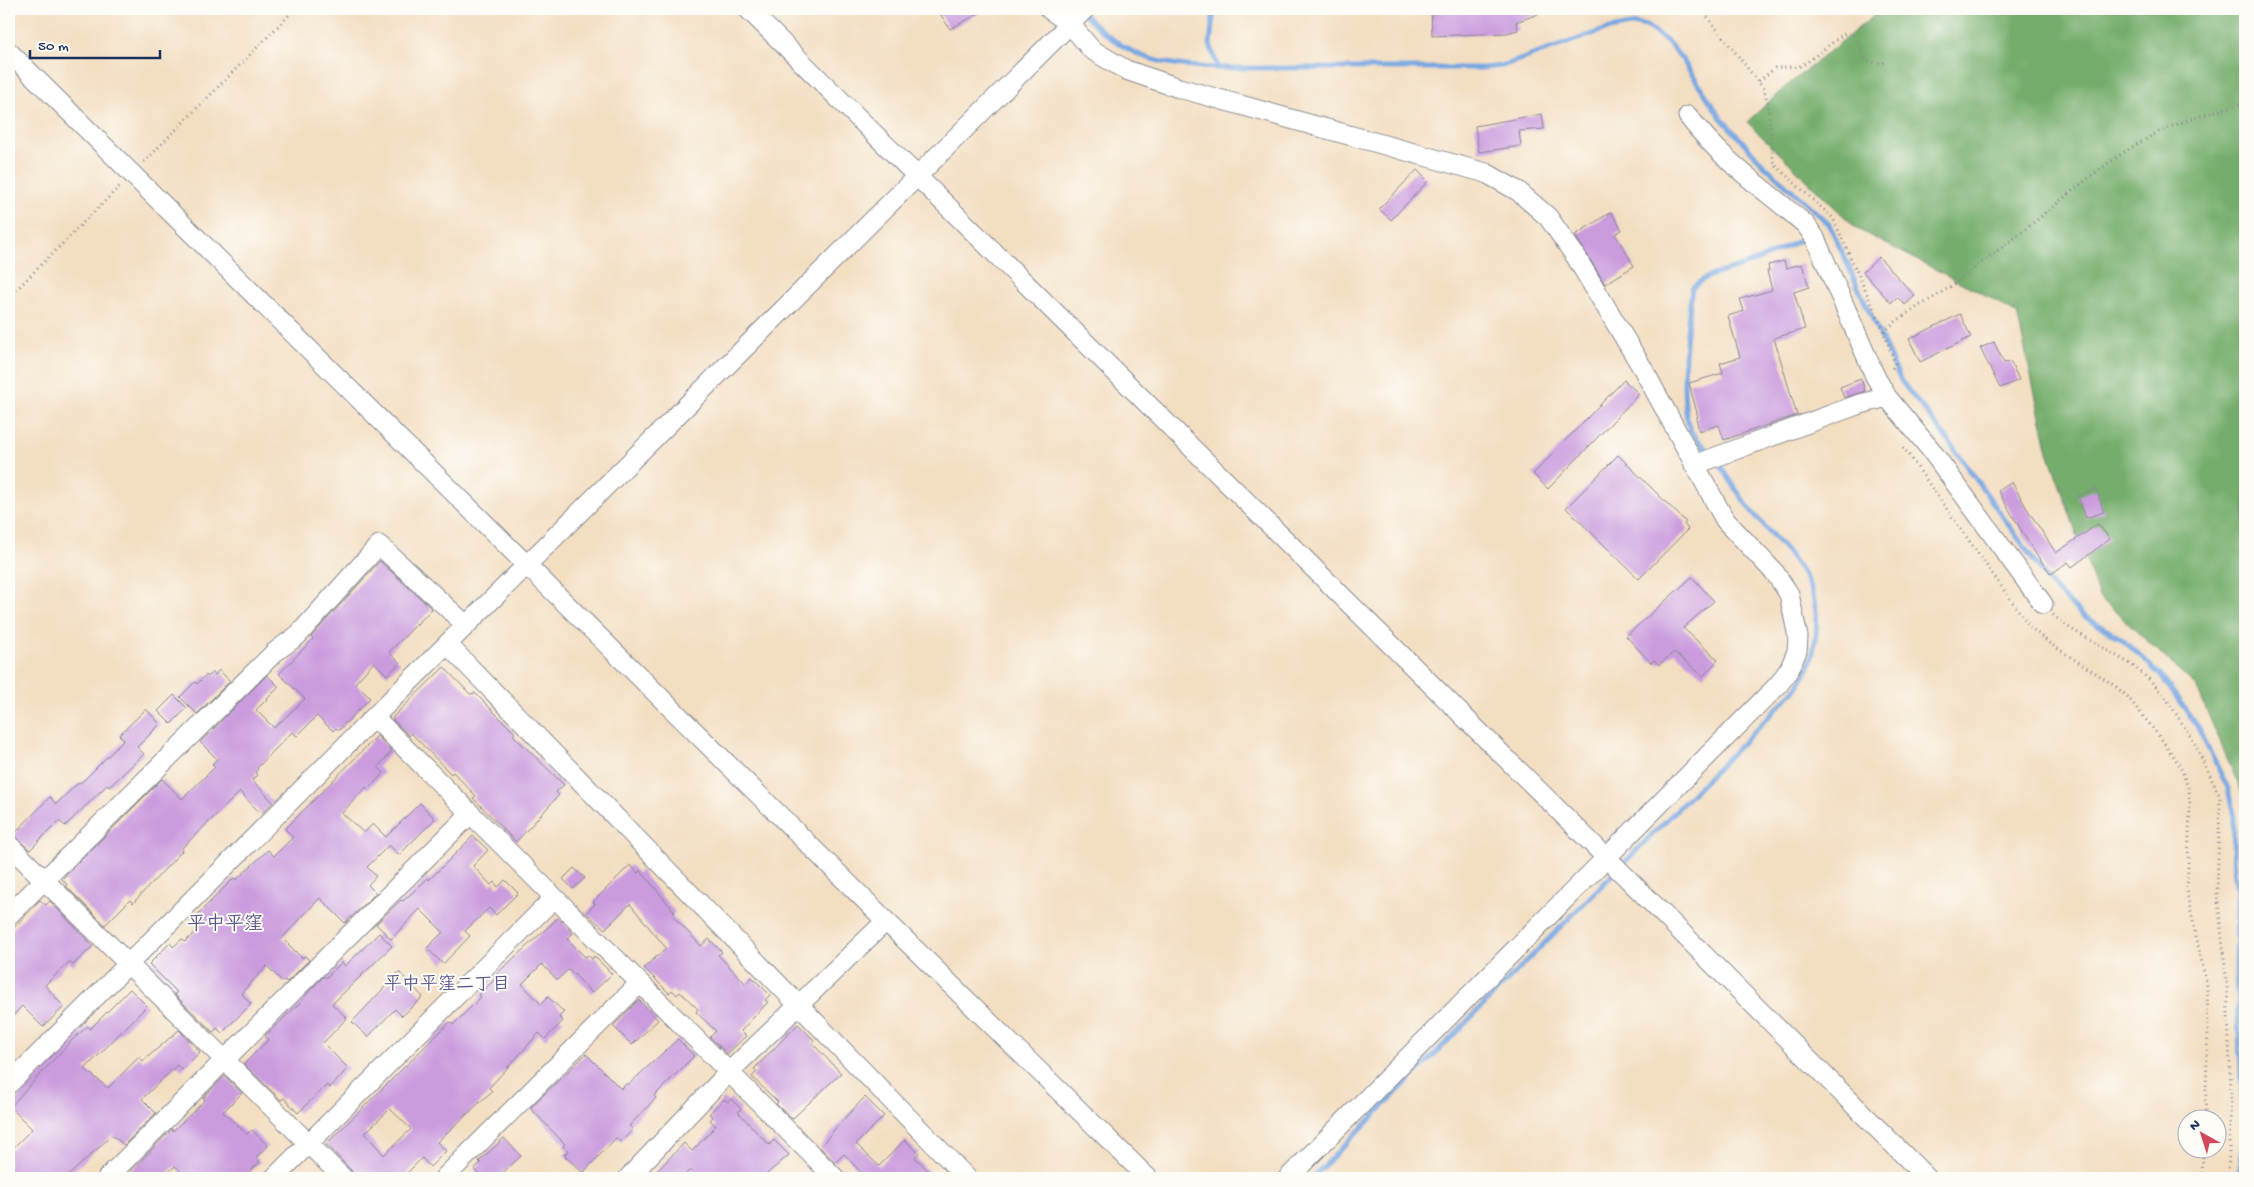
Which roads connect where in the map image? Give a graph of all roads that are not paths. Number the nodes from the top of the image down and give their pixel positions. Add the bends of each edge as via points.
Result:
1 (748, 9) edge
2 (1049, 9) edge
3 (1078, 16) edge
4 (9, 52) edge
5 (1688, 116) dead end
6 (918, 176) junction
7 (1887, 398) junction
8 (1694, 465) junction
9 (526, 565) junction
10 (2043, 604) road end
11 (466, 625) junction
12 (447, 644) junction
13 (374, 716) junction
14 (470, 814) junction
15 (9, 844) edge
16 (1609, 860) junction
17 (43, 880) junction
18 (554, 898) junction
19 (9, 915) edge
20 (886, 921) junction
21 (129, 963) junction
22 (639, 984) junction
23 (798, 1004) junction
24 (225, 1061) junction
25 (728, 1073) junction
26 (9, 1084) edge
27 (308, 1144) junction
28 (106, 1178) edge
29 (274, 1178) edge
30 (342, 1178) edge
31 (444, 1178) edge
32 (628, 1178) edge
33 (835, 1178) edge
34 (966, 1178) edge
35 (1148, 1178) edge
36 (1288, 1178) edge
37 (1927, 1178) edge

1 - 6 street
2 - 3 street
3 - 6 street
3 - 8 street via 1092,50 1126,70 1179,88 1486,173 1518,191 1548,217 1576,257 1643,369
4 - 9 street
5 - 7 street via 1726,159 1806,225 1815,238
6 - 9 street
6 - 16 street
7 - 8 street via 1857,405
7 - 10 street via 1931,450
8 - 16 street via 1725,520 1775,573 1788,594 1798,637 1797,651 1778,684
9 - 11 street
9 - 20 street
11 - 12 street
11 - 17 street via 379,545 298,635 275,652
12 - 13 street
12 - 23 street
13 - 14 street
13 - 21 street
14 - 18 street
14 - 24 street
15 - 17 street
16 - 36 street
16 - 37 street
17 - 19 street
17 - 21 street
18 - 22 street
18 - 27 street
20 - 23 street
20 - 35 street
21 - 24 street
21 - 26 street
22 - 25 street
22 - 31 street
23 - 25 street
23 - 34 street
24 - 27 street
24 - 28 street
25 - 32 street
25 - 33 street
27 - 29 street
27 - 30 street

